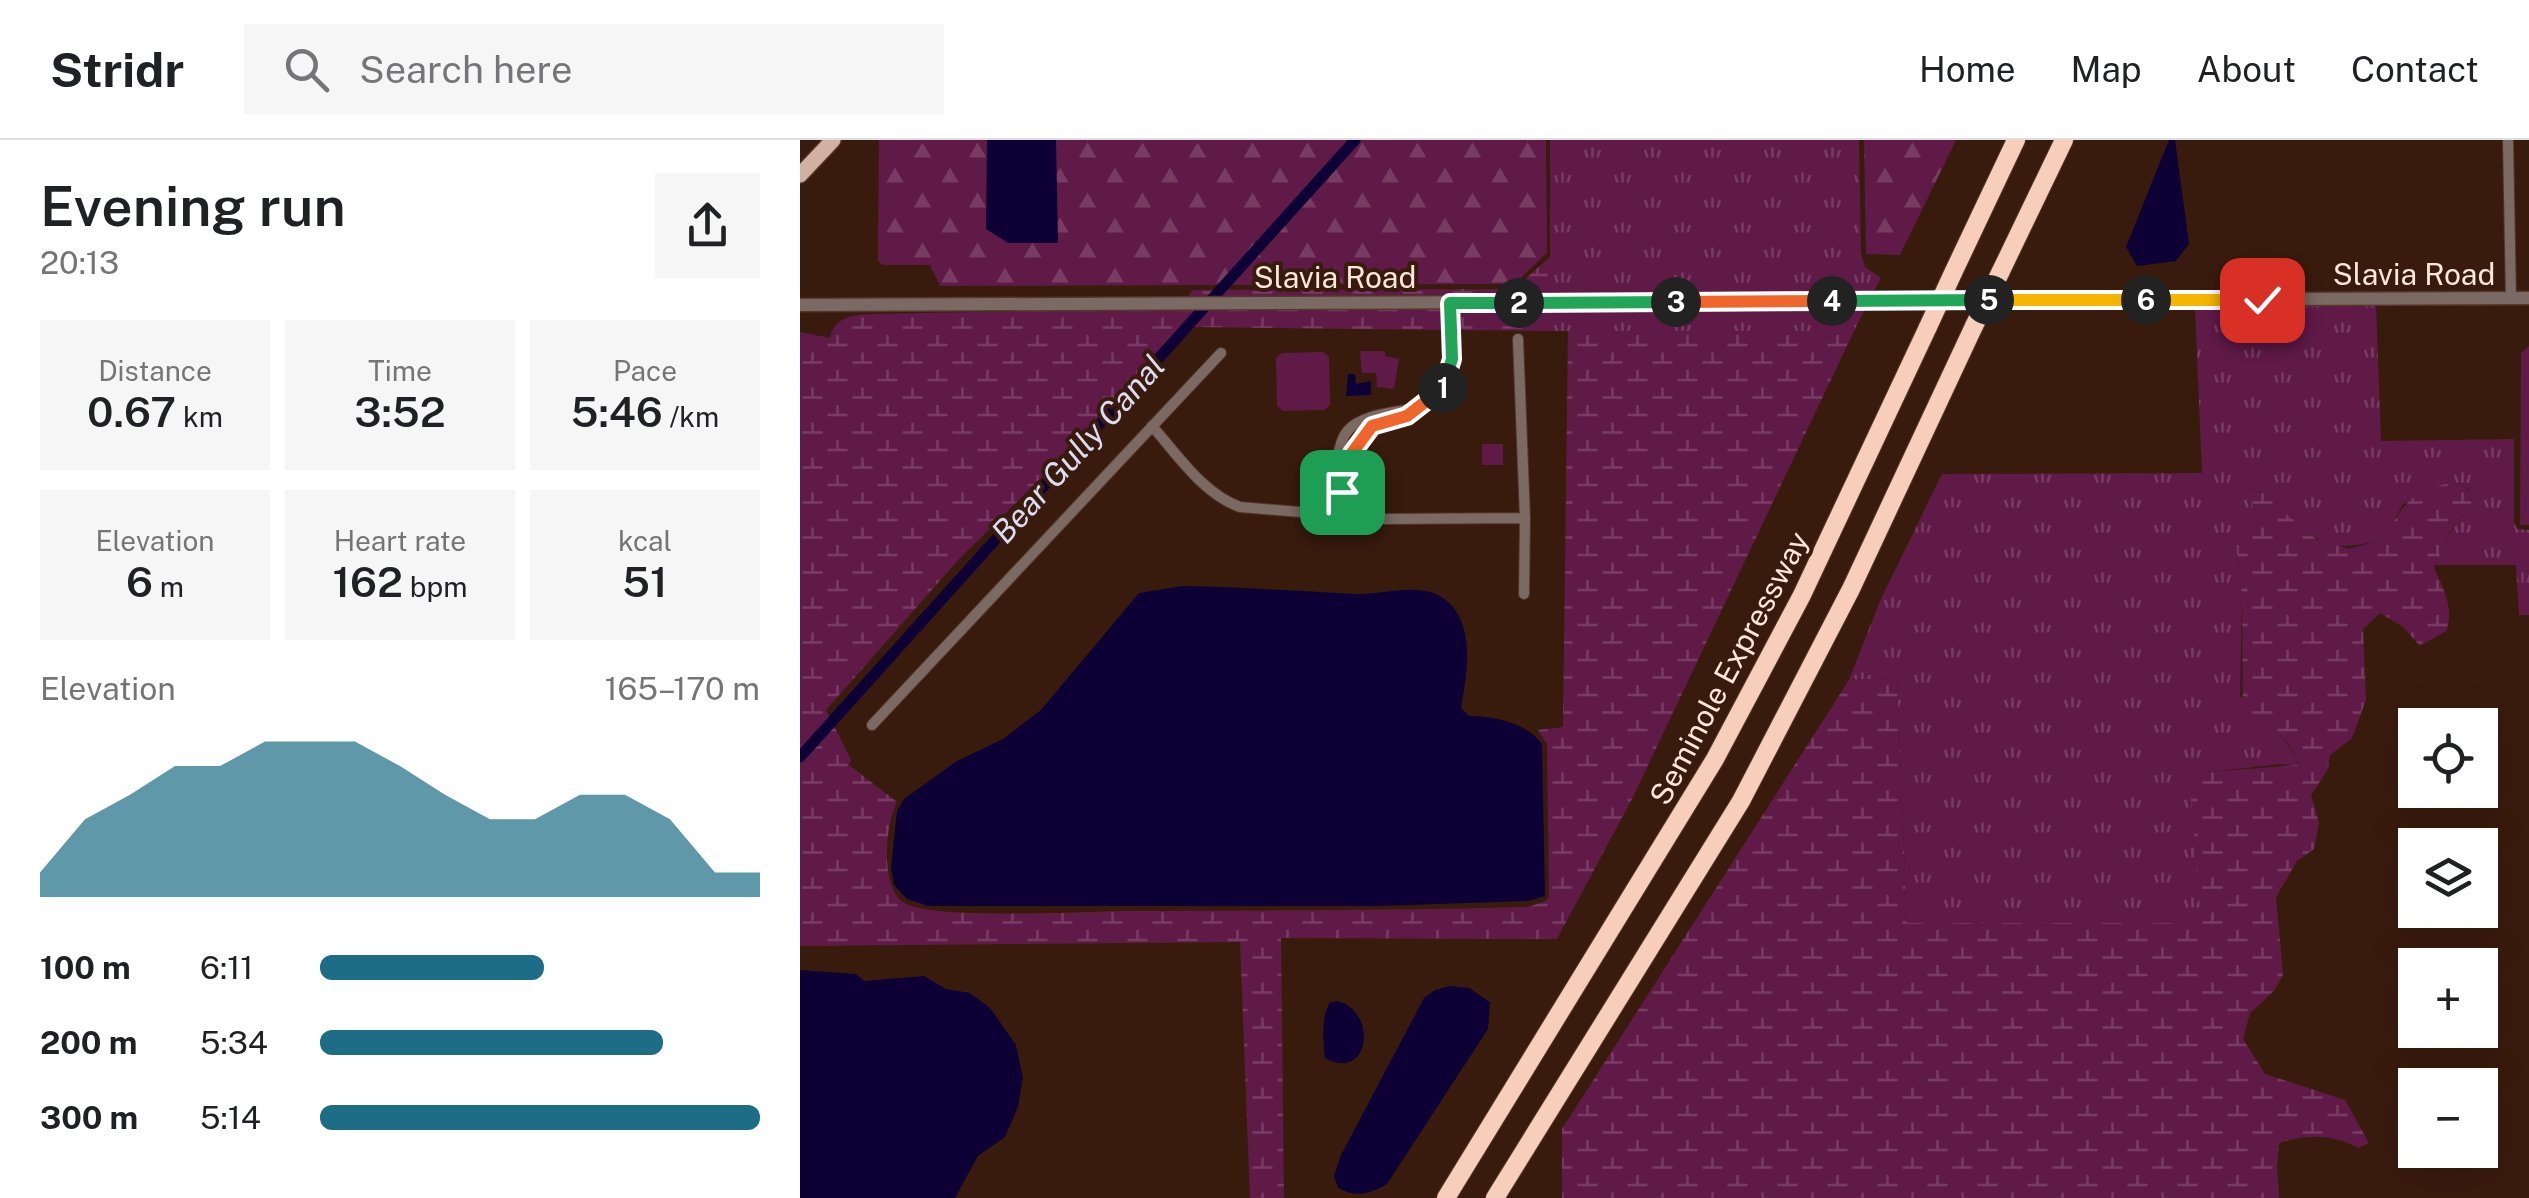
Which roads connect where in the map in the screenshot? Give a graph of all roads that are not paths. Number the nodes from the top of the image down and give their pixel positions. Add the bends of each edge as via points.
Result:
1 (833, 140) edge
2 (2016, 140) edge
3 (2064, 140) edge
4 (2508, 140) edge
5 (800, 175) edge
6 (2529, 298) edge
7 (2511, 299) junction
8 (1450, 303) junction
9 (800, 305) edge
10 (1518, 339) dead end
11 (1221, 353) dead end
12 (1152, 426) junction
13 (1336, 515) junction
14 (1525, 518) junction
15 (1524, 594) dead end
16 (872, 725) dead end
17 (1446, 1198) edge
18 (1495, 1198) edge

1 - 5 main road
2 - 17 highway, Seminole Expressway, bridge via 1802,594 1715,759
3 - 18 highway, bridge via 1850,589 1741,800
4 - 7 street
6 - 7 street, Slavia Road
7 - 8 street, Slavia Road
8 - 9 street, Slavia Road
8 - 13 street via 1447,381 1420,408 1372,426 1362,438
10 - 14 street
11 - 12 street
12 - 13 street via 1225,502
12 - 16 street
13 - 14 street
14 - 15 street

